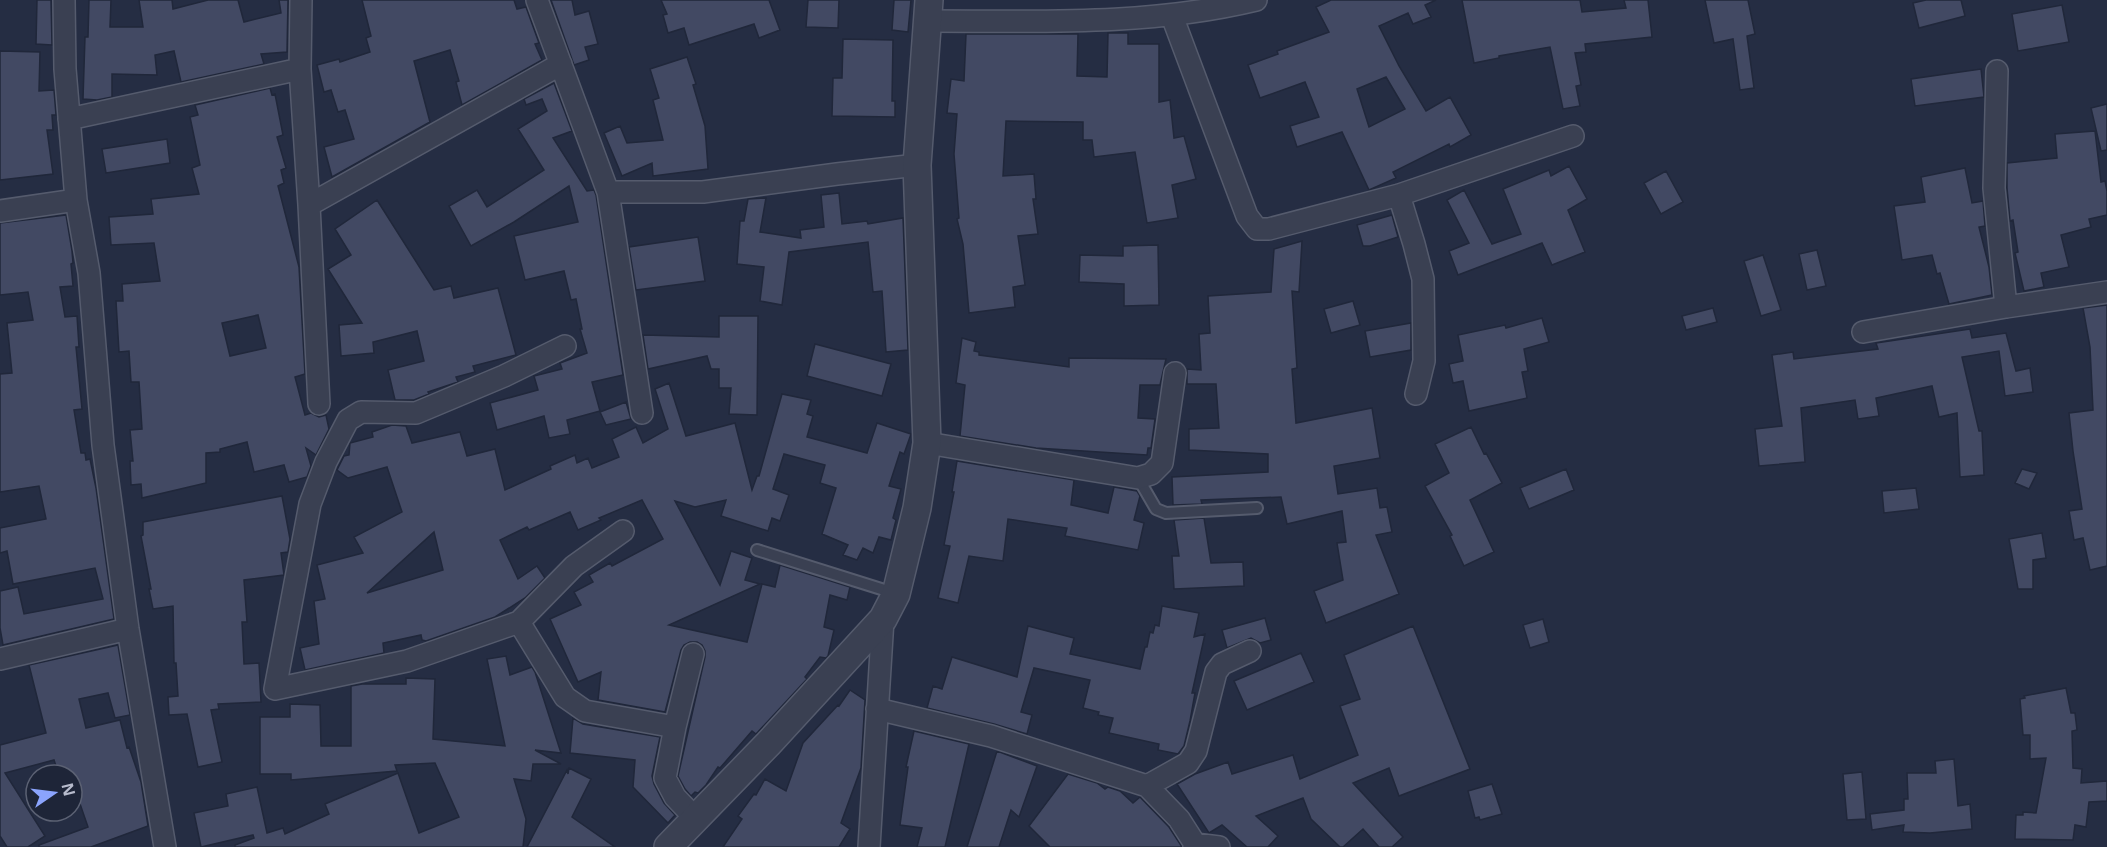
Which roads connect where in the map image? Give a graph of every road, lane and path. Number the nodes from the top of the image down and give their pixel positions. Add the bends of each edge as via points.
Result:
1 (64, 0) edge
2 (301, 0) edge
3 (537, 0) edge
4 (1256, 0) edge
5 (928, 11) edge
6 (1172, 16) junction
7 (561, 64) junction
8 (300, 69) junction
9 (1997, 71) dead end
10 (69, 119) junction
11 (1573, 136) dead end
12 (917, 165) junction
13 (608, 192) junction
14 (1399, 195) junction
15 (76, 200) junction
16 (309, 205) junction
17 (0, 211) edge
18 (2107, 292) edge
19 (2006, 307) junction
20 (1863, 332) dead end
21 (565, 346) dead end
22 (1175, 373) dead end
23 (1416, 394) dead end
24 (319, 404) dead end
25 (642, 413) dead end
26 (927, 444) junction
27 (1138, 478) junction
28 (1257, 508) dead end
29 (623, 531) dead end
30 (757, 550) dead end
31 (896, 594) junction
32 (883, 618) junction
33 (519, 621) junction
34 (128, 629) junction
35 (1250, 651) dead end
36 (693, 654) dead end
37 (0, 659) edge
38 (877, 710) junction
39 (675, 727) junction
40 (1147, 786) junction
41 (696, 819) junction
42 (1195, 845) edge
43 (165, 847) edge
44 (668, 847) edge
45 (869, 847) edge
46 (1219, 847) edge

1 - 10 street
2 - 8 street
3 - 7 street
4 - 6 street
5 - 6 street via 1110,20
5 - 12 street
6 - 14 street via 1247,216 1257,229
7 - 13 street
7 - 16 street
8 - 10 street
8 - 16 street
9 - 19 street via 1994,188
10 - 15 street
11 - 14 street
12 - 13 street via 703,192
12 - 26 street
13 - 25 street
14 - 23 street via 1423,279 1424,362
15 - 17 street
15 - 34 street via 89,273 103,445
16 - 24 street
18 - 19 street
19 - 20 street
21 - 33 street via 416,413 361,412 348,420 310,504 275,689 407,661
22 - 27 street via 1162,463 1151,474
26 - 27 street
26 - 31 street via 917,508
27 - 28 lane via 1156,509 1167,513
29 - 33 street via 573,566
30 - 31 lane
31 - 32 street
32 - 38 street
32 - 41 street
33 - 39 street via 565,697 585,711
34 - 37 street
34 - 43 street
35 - 40 street via 1222,664 1216,672 1196,751 1188,763
36 - 39 street
38 - 40 street via 991,736
38 - 45 street
39 - 41 street via 665,778 675,797
40 - 42 street via 1179,819
41 - 44 street
42 - 46 street

